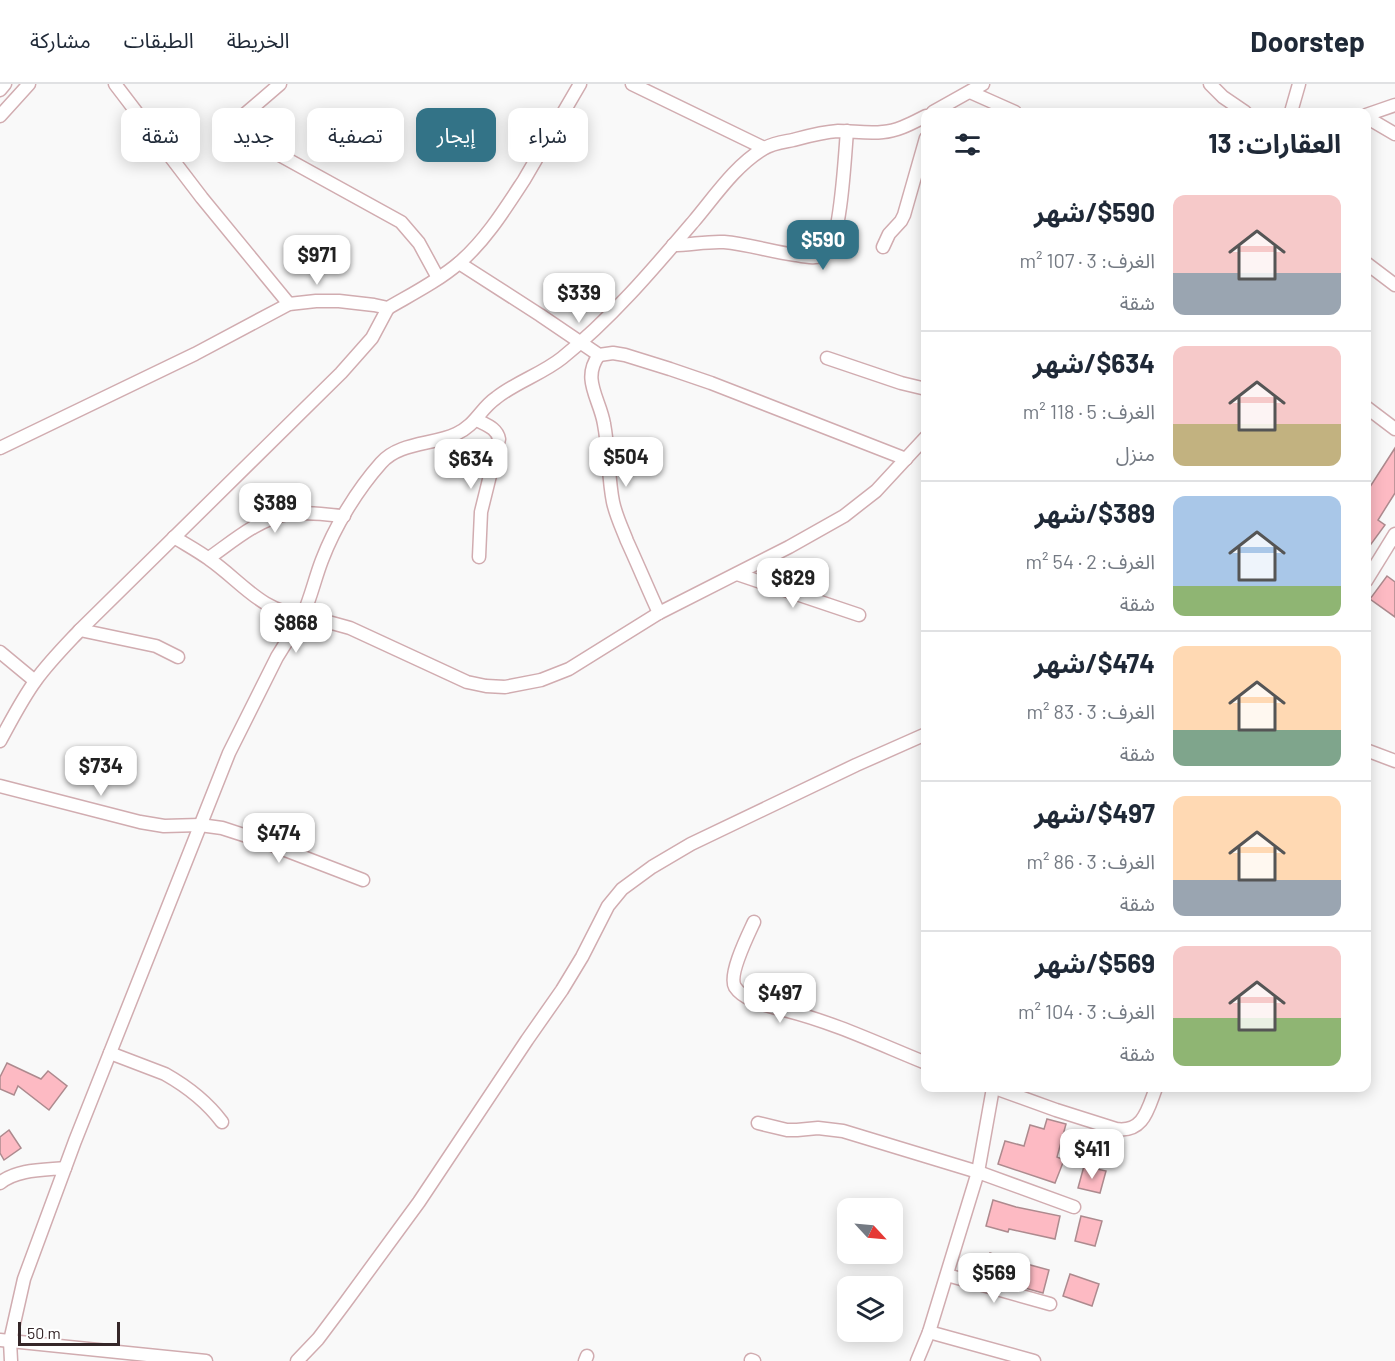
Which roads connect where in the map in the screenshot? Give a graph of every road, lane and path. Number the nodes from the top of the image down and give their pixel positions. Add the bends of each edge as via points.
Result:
1 (5, 84) edge
2 (29, 84) edge
3 (115, 84) edge
4 (280, 84) edge
5 (580, 84) edge
6 (632, 84) edge
7 (983, 84) edge
8 (1210, 84) edge
9 (1299, 84) edge
10 (0, 90) edge
11 (970, 92) junction
12 (1395, 105) edge
13 (940, 108) edge
14 (1006, 108) edge
15 (1239, 108) edge
16 (1292, 108) edge
17 (1371, 114) edge
18 (0, 116) edge
19 (921, 118) edge
20 (1371, 119) edge
21 (847, 131) junction
22 (1395, 134) edge
23 (764, 148) junction
24 (921, 156) edge
25 (673, 245) junction
26 (883, 248) dead end
27 (459, 263) junction
28 (1371, 267) edge
29 (438, 278) junction
30 (1395, 285) edge
31 (289, 304) junction
32 (388, 308) junction
33 (581, 342) junction
34 (599, 355) junction
35 (827, 358) dead end
36 (921, 388) edge
37 (1371, 411) edge
38 (477, 420) junction
39 (1395, 429) edge
40 (921, 442) edge
41 (0, 448) edge
42 (906, 459) junction
43 (344, 516) junction
44 (1395, 534) edge
45 (174, 537) junction
46 (479, 557) dead end
47 (208, 558) junction
48 (1371, 572) edge
49 (737, 574) junction
50 (659, 613) junction
51 (303, 615) junction
52 (859, 615) dead end
53 (80, 630) junction
54 (0, 652) edge
55 (178, 657) dead end
56 (35, 681) junction
57 (921, 736) edge
58 (0, 741) edge
59 (1371, 752) edge
60 (1395, 762) edge
61 (0, 786) edge
62 (200, 825) junction
63 (363, 880) dead end
64 (754, 922) dead end
65 (110, 1053) junction
66 (921, 1062) edge
67 (993, 1092) edge
68 (1005, 1092) edge
69 (1154, 1092) edge
70 (222, 1122) dead end
71 (758, 1123) dead end
72 (64, 1168) junction
73 (978, 1172) junction
74 (0, 1183) edge
75 (1074, 1207) dead end
76 (947, 1275) junction
77 (1050, 1304) dead end
78 (929, 1332) junction
79 (5, 1341) edge
80 (10, 1361) edge
81 (206, 1361) edge
82 (297, 1361) edge
83 (917, 1361) edge
84 (1034, 1361) edge

1 - 10 street
2 - 18 street
3 - 31 street
4 - 29 street via 238,120 240,128 279,155 401,222 419,243
5 - 27 street via 510,202
6 - 23 street
7 - 11 street
8 - 15 street
9 - 16 street
11 - 13 street
11 - 14 street
12 - 17 street
19 - 21 street via 884,132
20 - 22 street
21 - 23 street via 821,133
21 - 25 street via 841,205 828,252 812,257 721,242
23 - 25 street via 726,183
24 - 26 street via 904,215
25 - 33 street
27 - 29 street
27 - 33 street
28 - 30 street
29 - 32 street
31 - 32 street via 339,301
31 - 41 street
32 - 45 street via 372,338 340,374
33 - 34 street
33 - 38 street via 554,364 493,399
34 - 42 street via 625,355 670,369
34 - 50 street via 591,381 604,424 613,504
35 - 36 street
37 - 39 street
38 - 43 street via 456,434 403,449 383,460
38 - 46 street via 495,430 499,439 481,512
40 - 42 street
42 - 49 street via 876,491 844,516
43 - 47 street via 301,513 275,517
43 - 51 street via 323,558
44 - 48 street
45 - 47 street
45 - 53 street
47 - 51 street via 269,606
49 - 50 street
49 - 52 street
50 - 51 street via 569,669 541,680 505,687 467,682 350,628
51 - 62 street via 256,696
53 - 55 street via 156,646
53 - 56 street
54 - 56 street
56 - 58 street
57 - 82 street via 691,844 622,889 608,906 562,990 419,1202 332,1321
59 - 60 street
61 - 62 street via 140,822
62 - 63 street via 252,837
62 - 65 street
64 - 66 street via 733,976 740,992
65 - 70 street via 174,1079 194,1092
65 - 72 street
67 - 73 street
68 - 69 street via 1124,1130 1140,1123
71 - 73 street via 787,1130 835,1129
72 - 74 street via 23,1173
72 - 79 street
73 - 75 street
73 - 76 street
76 - 77 street
76 - 78 street
78 - 83 street
78 - 84 street
79 - 80 street
79 - 81 street

